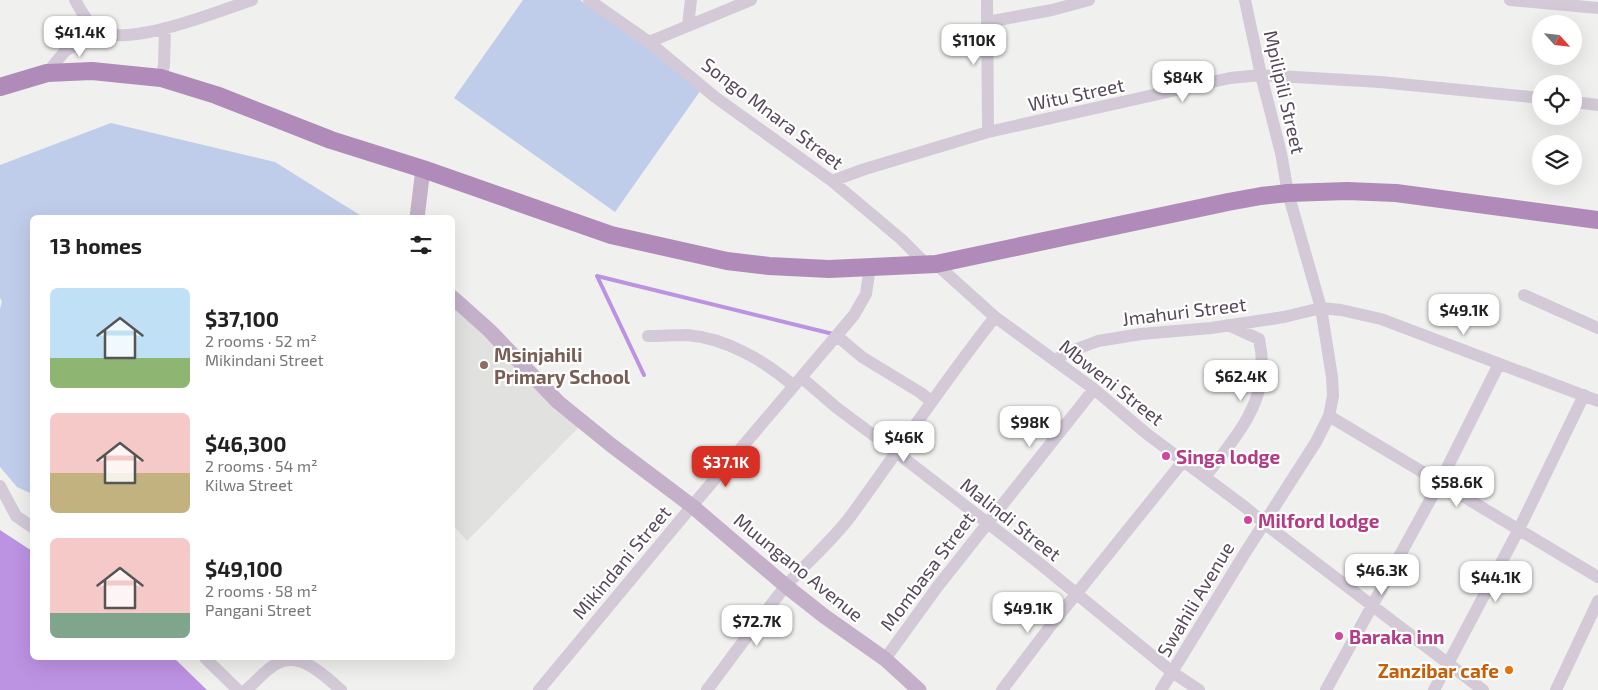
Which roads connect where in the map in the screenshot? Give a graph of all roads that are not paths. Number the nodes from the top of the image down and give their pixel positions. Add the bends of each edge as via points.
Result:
1 (75, 0) edge
2 (252, 0) edge
3 (590, 0) edge
4 (691, 0) edge
5 (751, 0) edge
6 (987, 0) edge
7 (1089, 0) edge
8 (1245, 0) edge
9 (1510, 0) edge
10 (1598, 8) edge
11 (987, 22) junction
12 (688, 25) junction
13 (165, 28) junction
14 (96, 30) junction
15 (649, 42) junction
16 (46, 72) junction
17 (1261, 75) junction
18 (162, 78) junction
19 (0, 87) edge
20 (1532, 97) edge
21 (1582, 103) edge
22 (1598, 105) edge
23 (988, 132) junction
24 (423, 169) junction
25 (832, 181) junction
26 (1288, 193) junction
27 (417, 215) edge
28 (1598, 220) edge
29 (931, 265) junction
30 (870, 267) junction
31 (1524, 295) dead end
32 (455, 300) edge
33 (1321, 308) junction
34 (995, 316) junction
35 (1228, 325) junction
36 (1598, 328) edge
37 (648, 336) dead end
38 (838, 336) junction
39 (1055, 361) junction
40 (1499, 364) junction
41 (798, 382) junction
42 (1094, 389) junction
43 (1584, 395) junction
44 (1598, 400) edge
45 (932, 402) junction
46 (1329, 416) junction
47 (896, 452) junction
48 (1184, 460) junction
49 (1205, 477) junction
50 (1440, 482) junction
51 (0, 486) edge
52 (692, 506) junction
53 (987, 523) junction
54 (1264, 524) junction
55 (30, 526) edge
56 (1519, 530) junction
57 (1598, 577) edge
58 (786, 586) junction
59 (1076, 595) junction
60 (1598, 601) edge
61 (1373, 606) junction
62 (884, 659) junction
63 (207, 660) edge
64 (1448, 663) junction
65 (1172, 672) junction
66 (238, 690) edge
67 (246, 690) edge
68 (341, 690) edge
69 (539, 690) edge
70 (707, 690) edge
71 (919, 690) edge
72 (1002, 690) edge
73 (1161, 690) edge
74 (1199, 690) edge
75 (1326, 690) edge
76 (1434, 690) edge
77 (1482, 690) edge
78 (1556, 690) edge

1 - 14 street
2 - 13 street
3 - 15 street, Songo Mnara Street
4 - 12 street
5 - 12 street
6 - 11 street
7 - 11 street
8 - 17 street, Mpilipili Street
9 - 10 street
11 - 23 street
12 - 15 street
13 - 14 street via 123,36
13 - 18 street
14 - 16 street via 89,38 65,51
15 - 25 street, Songo Mnara Street via 715,97
16 - 18 highway
16 - 19 highway
17 - 20 street, Witu Street via 1380,82
17 - 23 street, Witu Street via 1230,78
17 - 26 street, Mpilipili Street
18 - 24 highway via 216,95 330,140
21 - 22 street
23 - 25 street, Witu Street
24 - 27 main road
24 - 30 highway via 611,234 675,250 770,266
25 - 29 street, Songo Mnara Street
26 - 28 highway via 1396,193
26 - 29 highway via 1228,202
26 - 33 street, Swahili Avenue
29 - 30 highway
29 - 34 street, Mbweni Street
30 - 38 street, Mikindani Street via 866,294
31 - 36 street
32 - 52 main road, Muungano Avenue via 558,402
33 - 35 street, Jmahuri Street
33 - 40 street via 1381,319
33 - 46 street, Swahili Avenue via 1332,377
34 - 39 street, Mbweni Street
34 - 45 street
35 - 39 street, Jmahuri Street via 1098,341 1066,353
35 - 49 street via 1259,339 1262,376 1253,408
37 - 41 street, Malindi Street via 688,335 719,341
38 - 41 street, Mikindani Street
38 - 45 street via 862,357
39 - 42 street, Mbweni Street
40 - 43 street
40 - 50 street
41 - 47 street, Malindi Street
41 - 52 street, Mikindani Street
42 - 48 street, Mbweni Street via 1147,434
42 - 53 street, Mombasa Street
43 - 44 street
43 - 56 street
45 - 47 street
46 - 50 street
46 - 54 street, Swahili Avenue
47 - 53 street, Malindi Street
47 - 58 street via 848,519
48 - 49 street, Mbweni Street
48 - 59 street
49 - 54 street, Mbweni Street
50 - 56 street
50 - 61 street
51 - 55 street via 16,516
52 - 58 main road, Muungano Avenue
52 - 69 street, Mikindani Street
53 - 59 street, Malindi Street
53 - 62 street, Mombasa Street
54 - 61 street, Mbweni Street
54 - 65 street, Swahili Avenue
56 - 57 street
56 - 64 street
58 - 62 main road, Muungano Avenue
58 - 70 street
59 - 65 street, Malindi Street
59 - 72 street
60 - 78 street
61 - 64 street, Mbweni Street
61 - 75 street
62 - 71 main road, Muungano Avenue
63 - 66 street
64 - 76 street
64 - 77 street, Mbweni Street
65 - 73 street, Swahili Avenue
65 - 74 street, Malindi Street
67 - 68 street via 276,664 286,660 316,669

